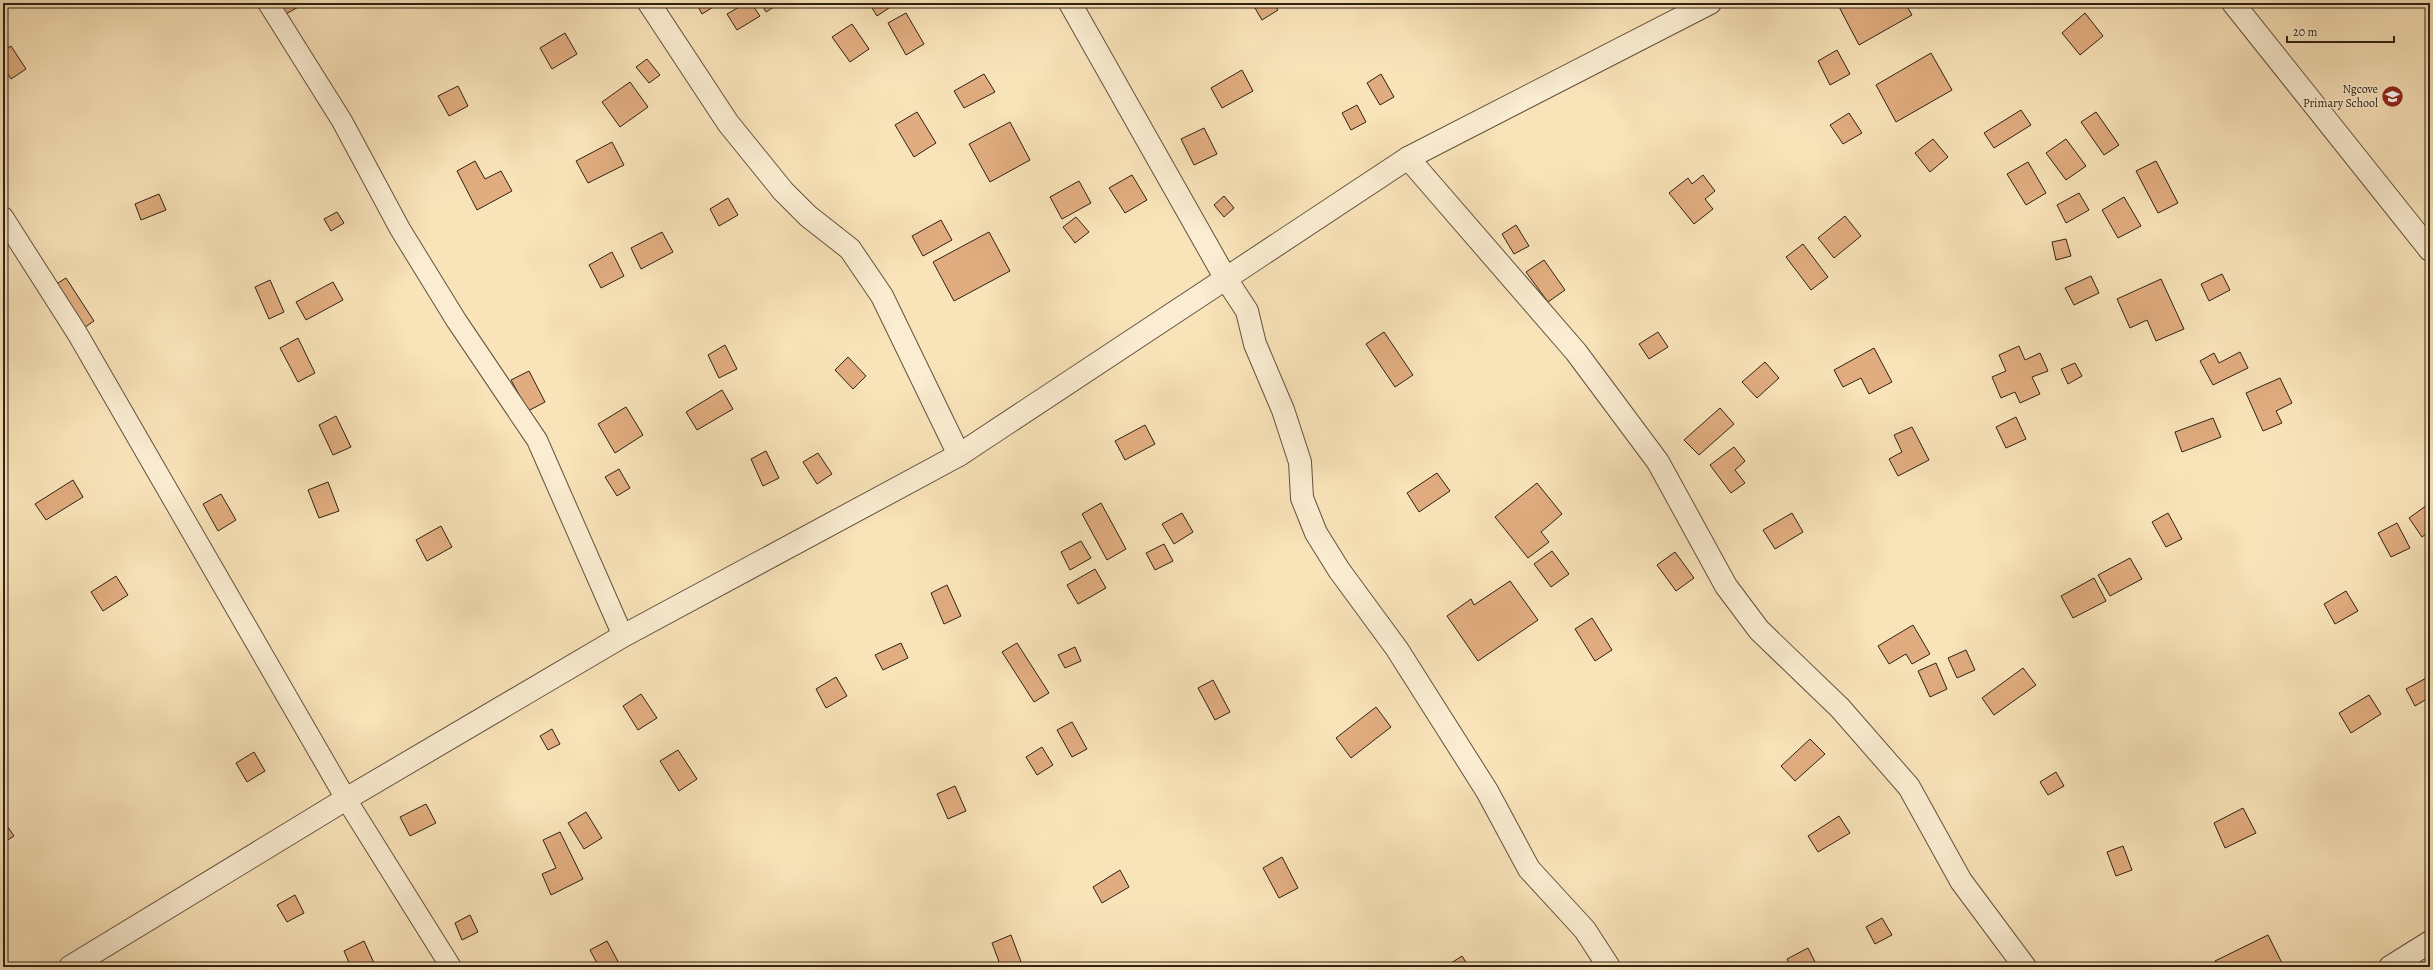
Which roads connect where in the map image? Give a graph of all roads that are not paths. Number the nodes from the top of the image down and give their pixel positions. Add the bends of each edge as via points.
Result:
1 (268, 3) edge
2 (649, 3) edge
3 (1070, 3) edge
4 (1710, 3) edge
5 (2233, 3) edge
6 (1408, 158) junction
7 (3, 217) edge
8 (2430, 250) edge
9 (1226, 279) junction
10 (960, 455) junction
11 (623, 636) junction
12 (346, 799) junction
13 (2430, 942) edge
14 (70, 967) edge
15 (450, 967) edge
16 (1609, 967) edge
17 (2025, 967) edge
18 (2390, 967) edge

1 - 11 lane via 342,120 400,229 456,320 537,440
2 - 10 street via 728,123 783,191 808,216 850,248 882,296
3 - 9 street
4 - 6 street
5 - 8 street
6 - 9 street
6 - 17 street via 1576,352 1658,462 1726,586 1759,630 1840,708 1909,787 1961,881
7 - 12 lane via 77,333
9 - 10 street
9 - 16 street via 1247,311 1256,344 1283,410 1300,462 1302,498 1316,532 1339,570 1397,649 1487,791 1529,869 1585,930
10 - 11 street
11 - 12 street
12 - 14 street
12 - 15 lane
13 - 18 street

